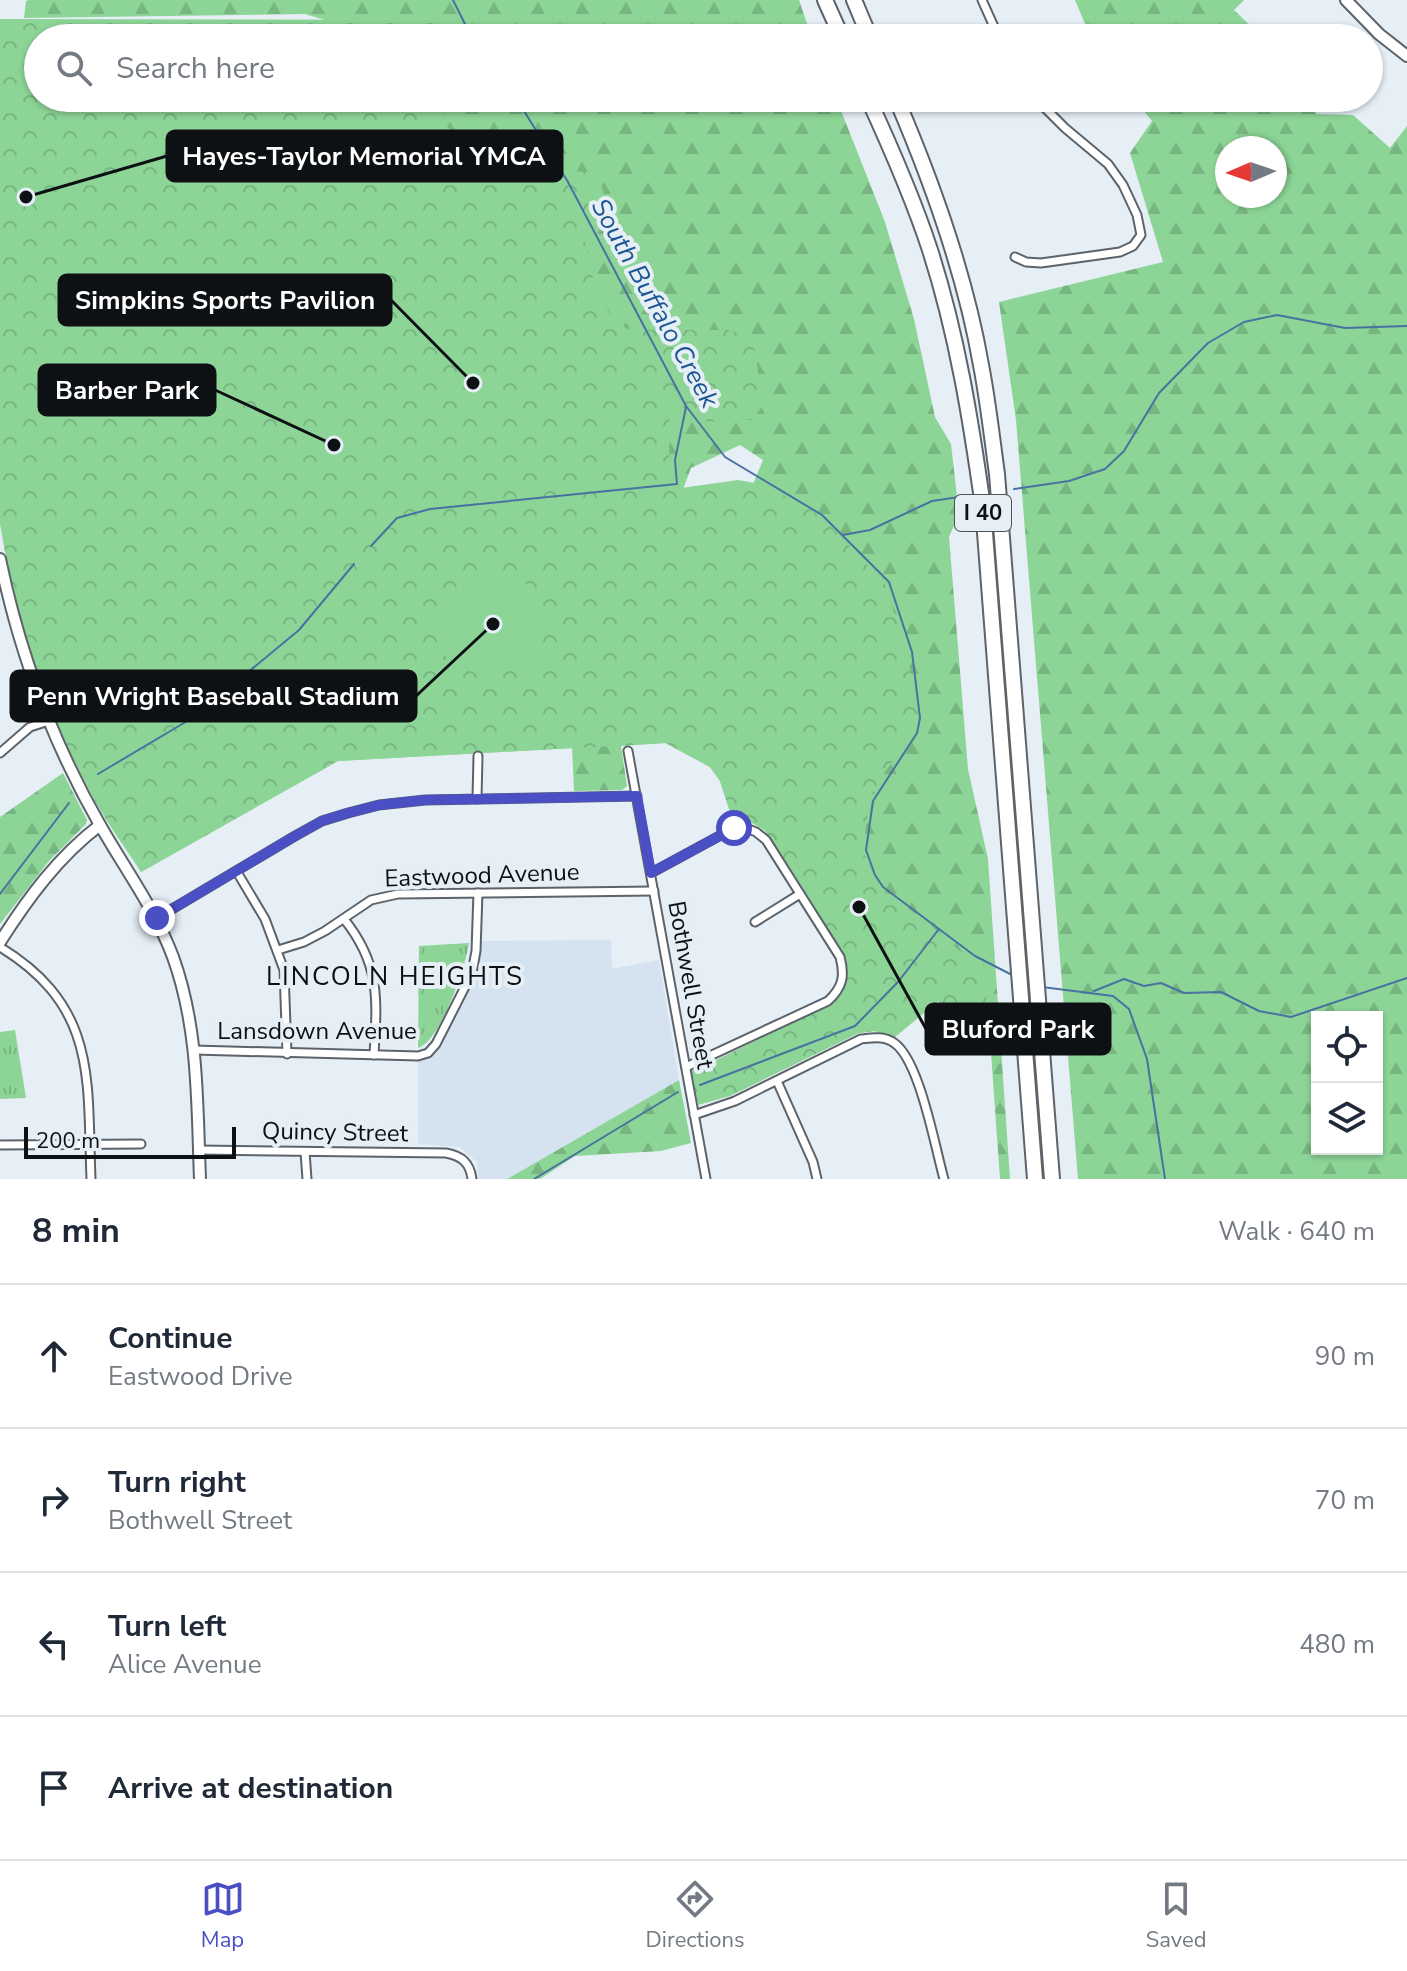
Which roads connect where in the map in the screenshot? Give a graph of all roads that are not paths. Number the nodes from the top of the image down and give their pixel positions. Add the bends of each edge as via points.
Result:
1 (825, 0) edge
2 (854, 0) edge
3 (982, 0) edge
4 (1346, 0) edge
5 (836, 24) edge
6 (864, 24) edge
7 (993, 24) edge
8 (1369, 24) edge
9 (1383, 37) edge
10 (1407, 56) edge
11 (874, 112) edge
12 (902, 112) edge
13 (1049, 112) edge
14 (1015, 257) dead end
15 (0, 559) edge
16 (49, 721) junction
17 (628, 751) dead end
18 (0, 753) edge
19 (478, 756) dead end
20 (637, 796) junction
21 (477, 799) junction
22 (100, 825) junction
23 (237, 872) junction
24 (651, 873) junction
25 (654, 891) junction
26 (478, 893) junction
27 (800, 894) junction
28 (157, 918) junction
29 (344, 919) junction
30 (755, 922) dead end
31 (0, 945) edge
32 (278, 950) junction
33 (194, 1050) junction
34 (287, 1054) junction
35 (374, 1055) junction
36 (686, 1067) junction
37 (777, 1081) junction
38 (694, 1115) junction
39 (89, 1144) junction
40 (141, 1144) dead end
41 (0, 1145) edge
42 (199, 1150) junction
43 (305, 1152) junction
44 (91, 1179) edge
45 (200, 1179) edge
46 (307, 1179) edge
47 (472, 1179) edge
48 (706, 1179) edge
49 (817, 1179) edge
50 (944, 1179) edge
51 (1035, 1179) edge
52 (1052, 1179) edge

1 - 5 highway
2 - 6 highway
3 - 7 street
4 - 8 main road
9 - 10 main road
11 - 51 highway, I 40 via 931,252 968,409 983,507
12 - 52 highway, I 40 via 932,187 968,307 997,474
13 - 14 street via 1108,164 1133,205 1141,235 1120,252 1041,263
15 - 16 main road
16 - 18 street via 30,727
16 - 22 main road
17 - 20 street, Bothwell Street
19 - 21 street
20 - 21 street
20 - 24 street, Bothwell Street
21 - 23 street via 425,800 348,813 322,821
22 - 28 main road
22 - 31 main road via 55,865 25,901
23 - 28 street
23 - 32 street
24 - 25 street, Bothwell Street
24 - 27 street via 734,828 746,828 766,840
25 - 26 street, Eastwood Avenue
25 - 36 street, Bothwell Street
26 - 29 street, Eastwood Avenue via 398,894 371,900
26 - 35 street, Lansdown Avenue via 472,973 436,1044 418,1056
27 - 30 street
27 - 36 street via 840,957 843,981 838,991 828,1001
28 - 33 main road via 185,998
29 - 32 street, Eastwood Avenue
29 - 35 street via 359,937 375,977
31 - 39 street via 52,991 83,1049
32 - 34 street via 287,996
33 - 34 street, Lansdown Avenue
33 - 42 main road
34 - 35 street, Lansdown Avenue
36 - 38 street, Bothwell Street
37 - 38 street
37 - 49 street
37 - 50 street via 861,1039 892,1041 914,1069
38 - 48 street, Bothwell Street
39 - 40 street
39 - 41 street
39 - 44 street
42 - 43 street, Quincy Street
42 - 45 main road
43 - 46 street
43 - 47 street, Quincy Street via 446,1153 468,1164

